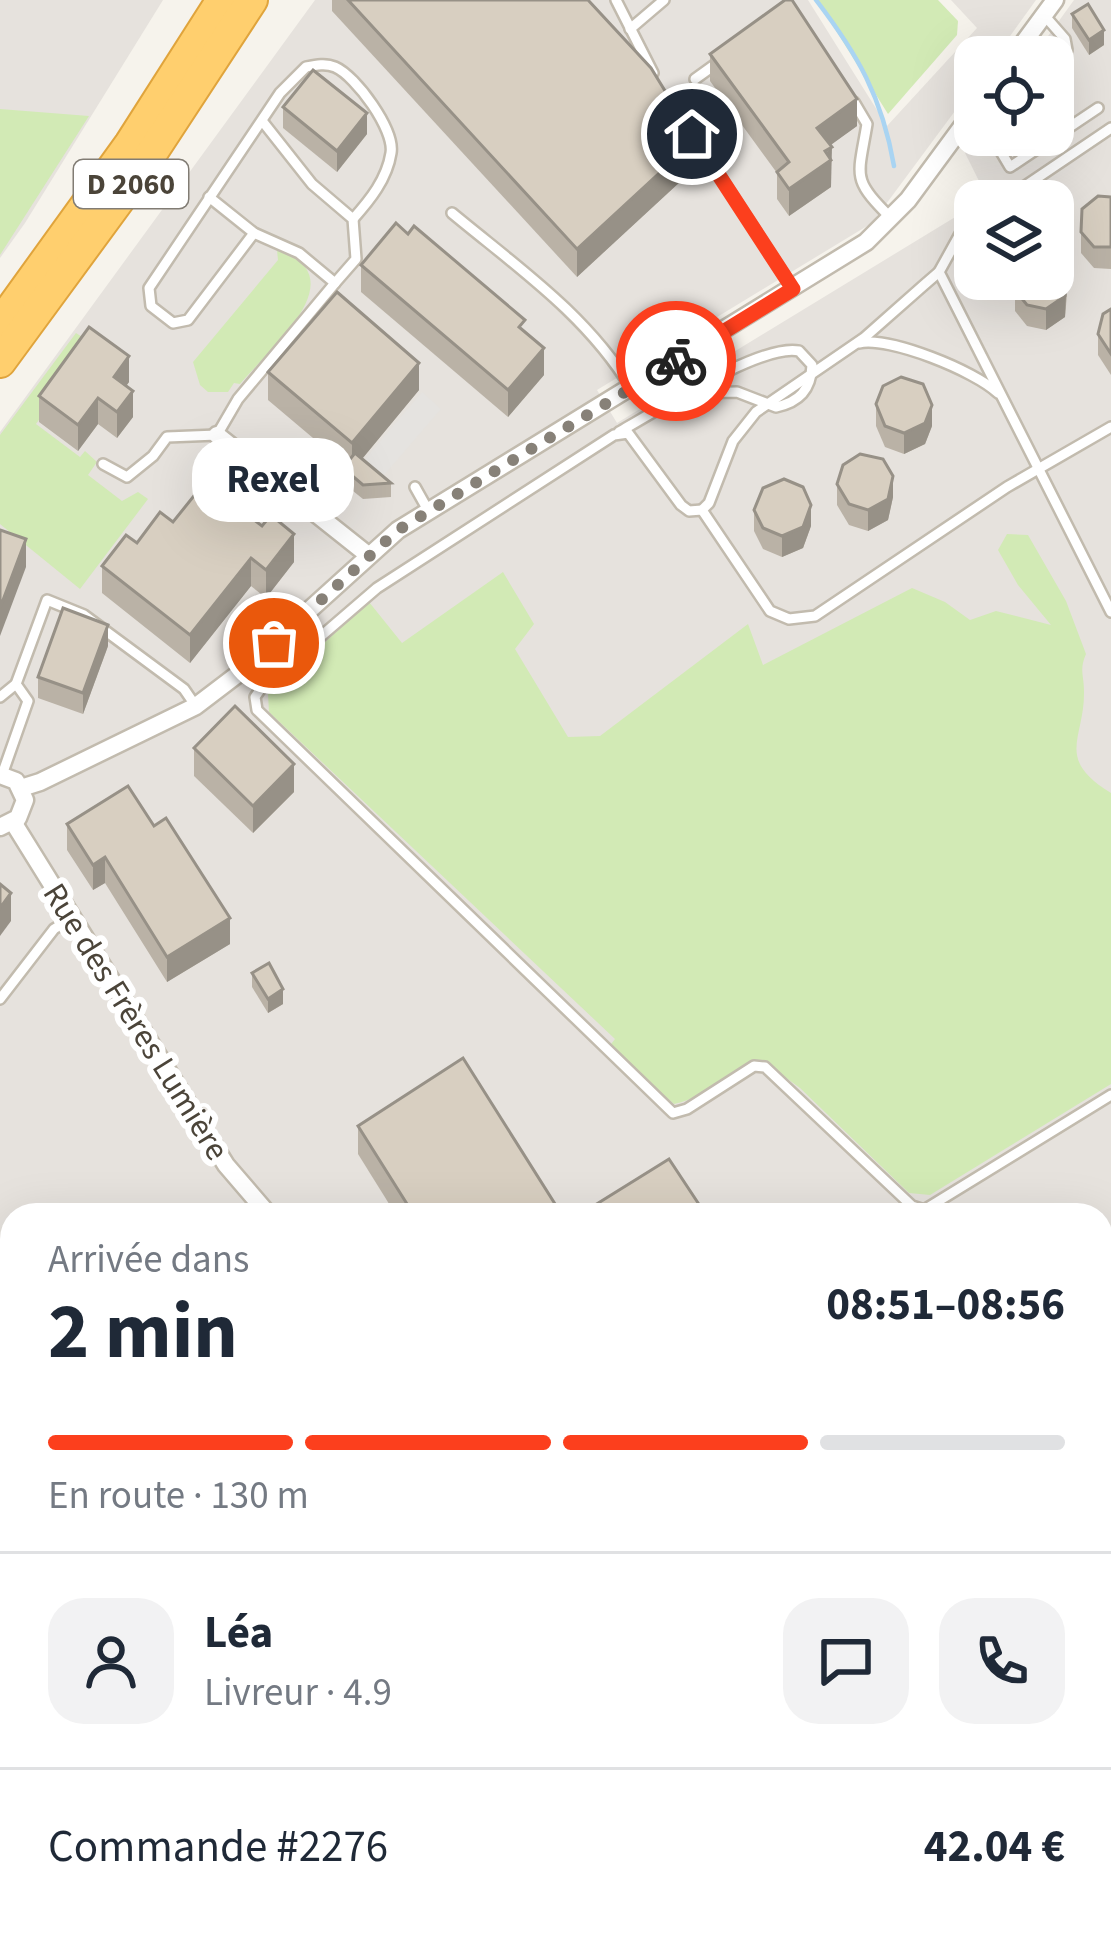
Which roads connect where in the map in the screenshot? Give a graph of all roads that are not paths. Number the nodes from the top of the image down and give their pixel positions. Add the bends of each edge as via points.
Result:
1 (219, 0) edge
2 (252, 0) edge
3 (616, 0) edge
4 (664, 0) edge
5 (1049, 8) edge
6 (630, 28) junction
7 (1028, 36) edge
8 (1063, 36) edge
9 (732, 52) edge
10 (695, 79) dead end
11 (846, 90) edge
12 (1098, 108) dead end
13 (263, 122) junction
14 (1074, 124) edge
15 (1111, 128) edge
16 (954, 136) edge
17 (1003, 156) edge
18 (1026, 156) edge
19 (1034, 180) edge
20 (209, 197) junction
21 (452, 213) dead end
22 (891, 218) junction
23 (353, 219) junction
24 (254, 233) junction
25 (954, 245) edge
26 (939, 272) junction
27 (335, 283) junction
28 (793, 289) junction
29 (0, 324) edge
30 (854, 344) junction
31 (0, 362) edge
32 (812, 372) junction
33 (631, 388) junction
34 (692, 393) junction
35 (1002, 396) junction
36 (766, 404) junction
37 (1111, 427) edge
38 (217, 435) junction
39 (614, 435) junction
40 (103, 464) dead end
41 (1041, 471) junction
42 (415, 487) dead end
43 (702, 510) junction
44 (429, 512) junction
45 (368, 555) junction
46 (1111, 612) edge
47 (16, 684) junction
48 (0, 697) edge
49 (196, 706) junction
50 (1, 775) edge
51 (21, 788) junction
52 (6, 825) edge
53 (72, 917) junction
54 (0, 999) edge
55 (1111, 1095) edge
56 (259, 1203) edge
57 (909, 1203) edge
58 (935, 1203) edge

1 - 29 highway, D 2060 via 130,144
2 - 31 highway, D 2060
3 - 6 lane
4 - 6 lane
5 - 7 street
5 - 8 lane
6 - 28 lane
9 - 10 lane
11 - 22 lane via 867,124 858,176
12 - 14 lane
13 - 20 lane
13 - 23 lane via 312,184
13 - 23 lane via 306,67 332,65 344,73 392,136 384,174
15 - 19 lane
16 - 22 street
17 - 18 lane via 1010,167
20 - 24 lane
20 - 24 lane via 149,288 151,307 172,323 188,320
21 - 33 lane via 578,317
22 - 28 street
23 - 27 lane via 356,259
24 - 27 lane via 299,253
25 - 26 lane
26 - 30 lane
26 - 35 lane
27 - 38 lane
28 - 33 street
30 - 32 lane
30 - 35 lane via 875,340 966,372
32 - 34 lane via 800,350 788,348
32 - 36 lane
33 - 44 street
34 - 36 lane via 737,392
34 - 39 lane
35 - 41 lane
36 - 43 lane via 733,441
37 - 41 lane
38 - 40 lane via 167,437 127,476
38 - 45 street
39 - 43 lane via 628,433 681,506
39 - 57 lane via 377,588 262,687 256,710 673,1113 765,1067
41 - 43 lane via 801,620 778,617 764,604
41 - 46 lane
42 - 44 lane
44 - 45 street
45 - 49 street
47 - 48 lane
47 - 49 lane via 47,601 84,615
47 - 50 lane via 28,701
49 - 51 street
50 - 51 street
51 - 52 street via 24,807
52 - 53 street, Rue des Frères Lumière
53 - 54 lane via 54,928
53 - 56 street, Rue des Frères Lumière via 226,1165
55 - 58 lane

